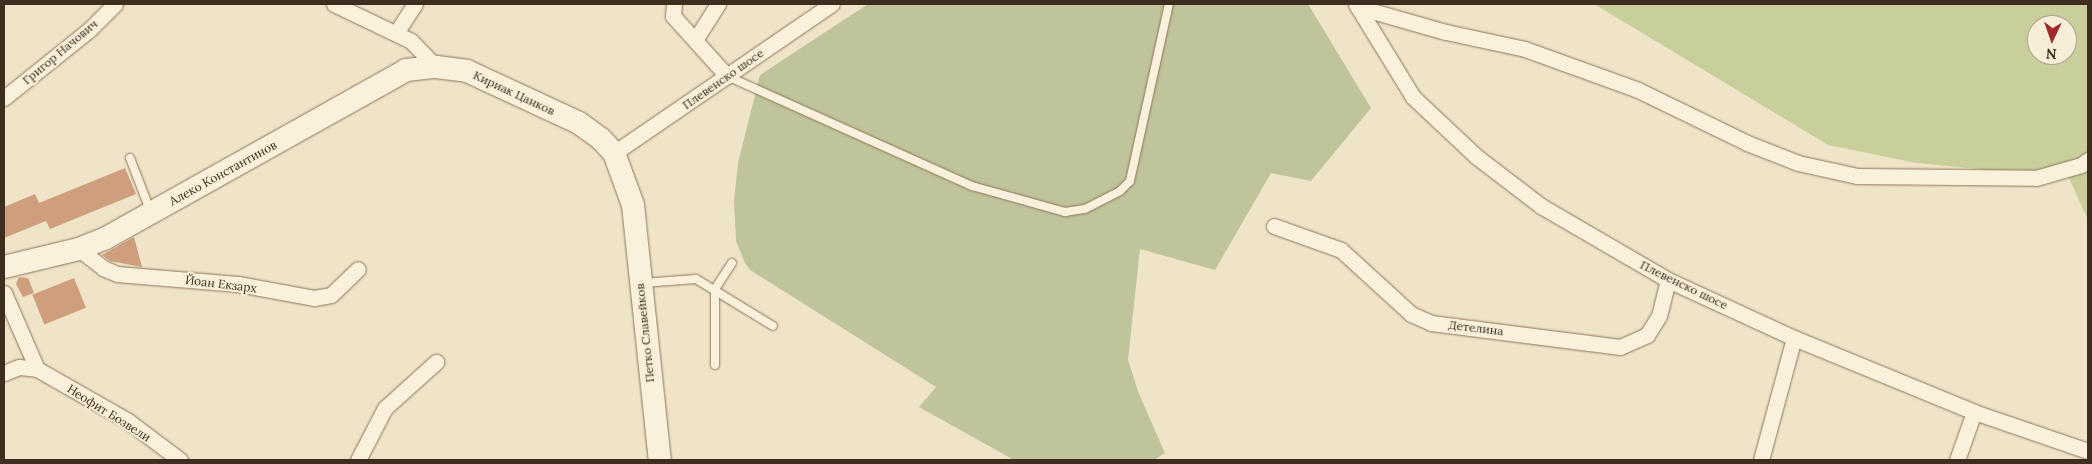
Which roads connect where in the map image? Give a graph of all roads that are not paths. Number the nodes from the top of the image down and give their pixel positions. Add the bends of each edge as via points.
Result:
1 (115, 4) edge
2 (334, 4) edge
3 (414, 4) edge
4 (674, 4) edge
5 (718, 4) edge
6 (832, 4) edge
7 (1169, 4) edge
8 (1357, 5) edge
9 (364, 10) edge
10 (396, 33) junction
11 (695, 40) junction
12 (436, 66) junction
13 (727, 76) junction
14 (4, 98) edge
15 (614, 153) junction
16 (130, 158) dead end
17 (2088, 160) edge
18 (633, 205) joint
19 (151, 213) junction
20 (1274, 226) dead end
21 (79, 249) junction
22 (732, 263) dead end
23 (4, 267) edge
24 (358, 269) dead end
25 (1668, 280) junction
26 (640, 284) junction
27 (714, 289) junction
28 (4, 292) edge
29 (773, 326) dead end
30 (1794, 338) junction
31 (436, 362) dead end
32 (715, 365) dead end
33 (36, 368) junction
34 (4, 373) edge
35 (1974, 412) junction
36 (2088, 450) edge
37 (180, 460) edge
38 (358, 460) edge
39 (660, 460) edge
40 (1761, 460) edge
41 (1957, 460) edge

1 - 14 street, Григор Начович via 89,30
2 - 9 street
3 - 10 street
4 - 11 street via 673,16
5 - 11 street
6 - 13 street, Плевенско шосе
7 - 13 lane via 1130,181 1120,191 1085,208 1065,212 972,186
8 - 17 street, Плевенско шосе via 1446,32 1525,49 1638,90 1747,143 1798,163 1857,176 2036,178
8 - 25 street, Плевенско шосе via 1390,64 1413,97 1442,127 1542,206
9 - 10 street
10 - 12 street via 411,41
11 - 13 street
12 - 15 street, Кириак Цанков via 467,71 579,124 601,138
12 - 19 street, Алеко Константинов via 406,70
13 - 15 street, Плевенско шосе
15 - 18 street, Кириак Цанков
16 - 19 lane
18 - 26 street, Петко Славейков
19 - 21 street, Алеко Константинов
20 - 25 street, Детелина via 1341,250 1411,314 1431,323 1620,347 1646,335 1659,316
21 - 23 street, Алеко Константинов
21 - 24 street, Йоан Екзарх via 103,268 117,274 238,284 314,298 332,295
22 - 27 lane
25 - 30 street, Плевенско шосе
26 - 27 lane via 696,279
26 - 39 street, Петко Славейков
27 - 29 lane
27 - 32 lane
28 - 33 street
30 - 35 street, Плевенско шосе
30 - 40 street
31 - 38 street via 384,408
33 - 34 street via 20,367
33 - 37 street, Неофит Бозвели via 128,421
35 - 36 street, Плевенско шосе
35 - 41 street

